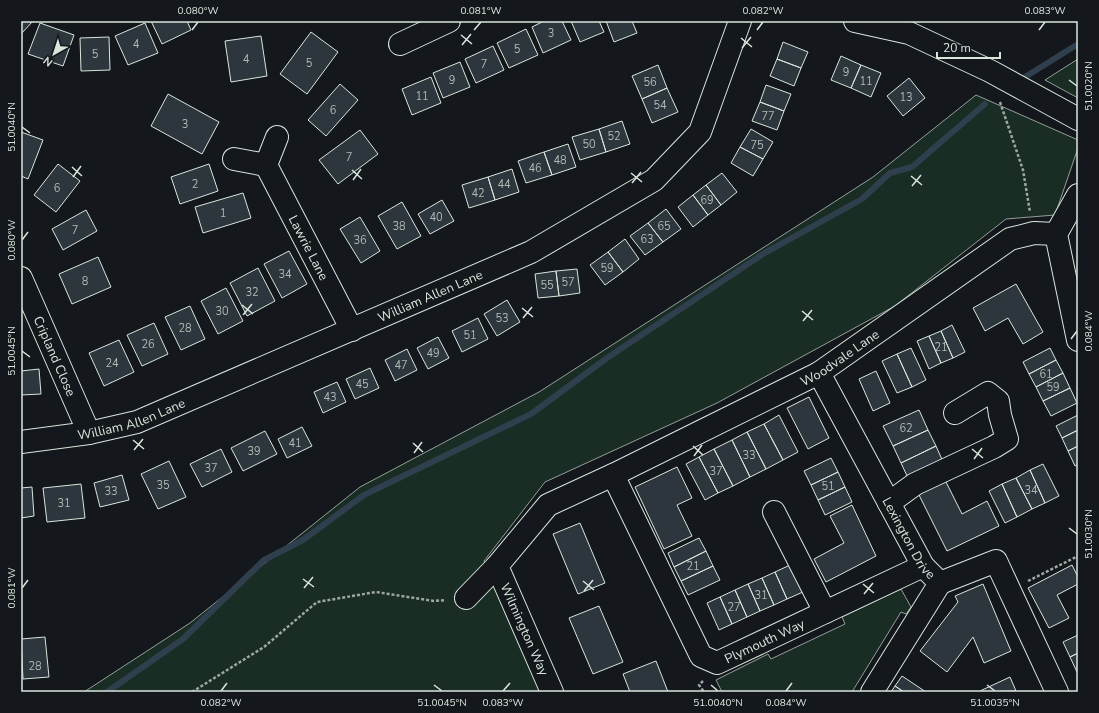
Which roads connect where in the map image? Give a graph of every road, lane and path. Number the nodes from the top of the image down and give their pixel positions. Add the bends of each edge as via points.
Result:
1 (449, 21) edge
2 (740, 21) edge
3 (855, 21) edge
4 (912, 27) edge
5 (400, 44) dead end
6 (990, 71) junction
7 (1078, 119) edge
8 (277, 137) dead end
9 (234, 159) dead end
10 (266, 165) junction
11 (1078, 195) edge
12 (1034, 233) junction
13 (1056, 234) junction
14 (21, 278) edge
15 (352, 330) junction
16 (1078, 340) edge
17 (819, 373) junction
18 (955, 413) dead end
19 (89, 433) junction
20 (21, 442) edge
21 (613, 475) junction
22 (889, 503) junction
23 (774, 512) dead end
24 (1078, 556) edge
25 (497, 566) junction
26 (923, 566) junction
27 (940, 583) junction
28 (1010, 590) junction
29 (466, 598) joint
30 (825, 612) junction
31 (192, 692) edge
32 (552, 692) edge
33 (872, 692) edge
34 (1057, 692) edge

1 - 5 street
2 - 15 street, William Allen Lane via 700,132 654,180 531,252
3 - 4 street
4 - 6 street
6 - 7 street
6 - 12 path via 1023,170
8 - 10 street
9 - 10 street
10 - 15 street, Lawrie Lane
11 - 13 street
12 - 13 street, Woodvale Lane
12 - 17 street, Woodvale Lane via 1010,239
13 - 16 street
14 - 19 street, Cripland Close
15 - 19 street, William Allen Lane via 137,422
17 - 21 street, Woodvale Lane
17 - 22 street, Lexington Drive
18 - 22 street via 988,393 998,401 1007,439 915,484
19 - 20 street, William Allen Lane
21 - 25 street, Wilmington Way via 548,505
21 - 30 street, Plymouth Way via 701,656 717,663
22 - 26 street, Lexington Drive
23 - 30 street
24 - 28 path
25 - 29 street, Wilmington Way
25 - 32 street, Wilmington Way
26 - 27 street, Lexington Drive
26 - 30 street, Plymouth Way
27 - 28 street, Lexington Drive via 996,561
27 - 33 street
28 - 34 street, Lexington Drive
29 - 31 path via 434,601 376,592 317,602 264,647

